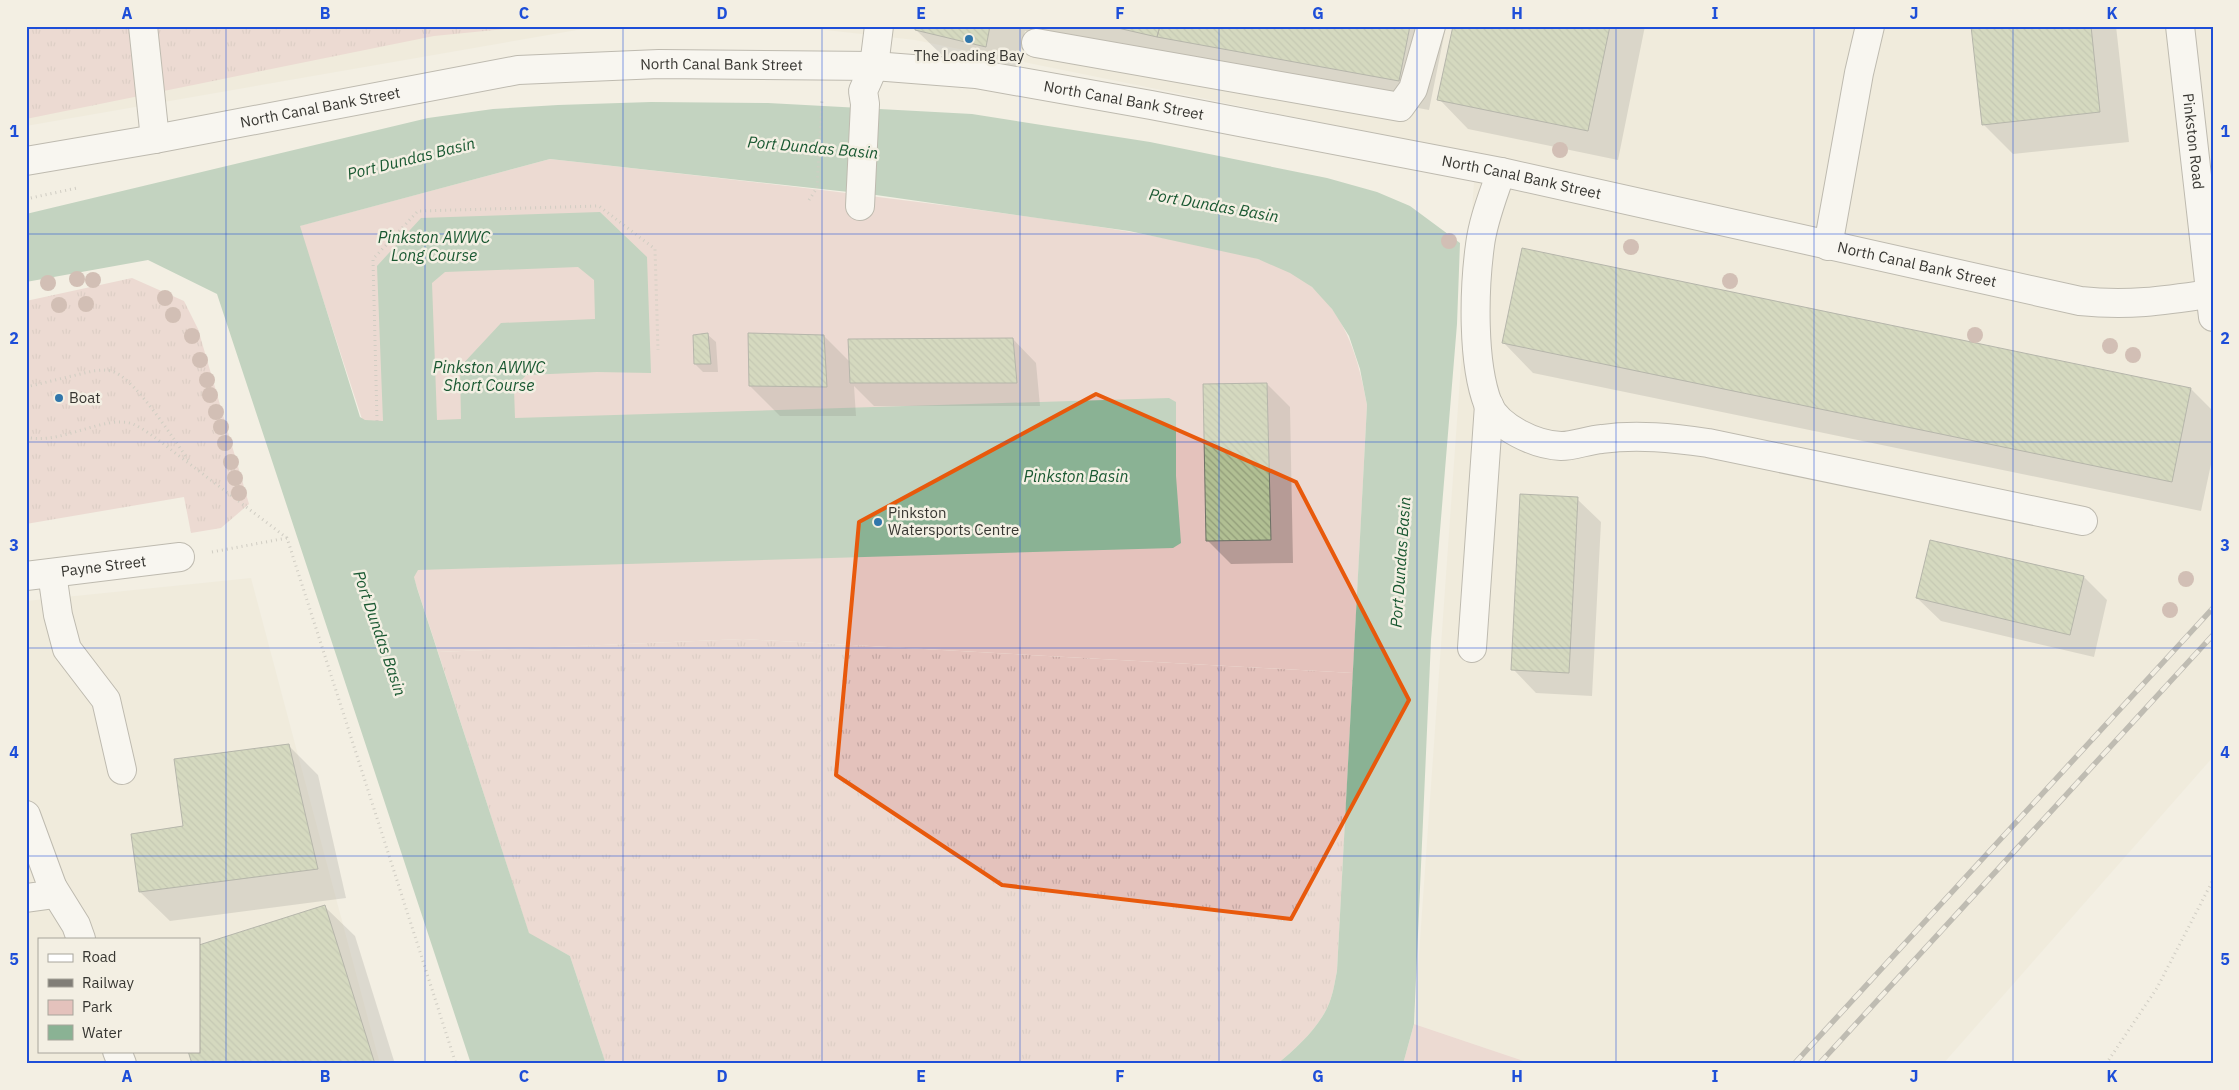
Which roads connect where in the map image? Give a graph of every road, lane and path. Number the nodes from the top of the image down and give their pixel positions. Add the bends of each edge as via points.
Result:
1 (143, 26) edge
2 (880, 26) edge
3 (1431, 26) edge
4 (1870, 26) edge
5 (2180, 26) edge
6 (1036, 43) dead end
7 (874, 66) junction
8 (864, 97) junction
9 (155, 140) junction
10 (26, 161) edge
11 (1501, 172) junction
12 (84, 186) dead end
13 (26, 199) edge
14 (809, 200) dead end
15 (860, 206) dead end
16 (1828, 246) junction
17 (2211, 306) edge
18 (658, 350) dead end
19 (26, 386) edge
20 (1489, 405) junction
21 (377, 421) dead end
22 (26, 437) edge
23 (194, 466) junction
24 (2083, 521) dead end
25 (287, 538) junction
26 (180, 558) joint
27 (39, 574) edge
28 (1472, 648) dead end
29 (122, 770) dead end
30 (26, 815) edge
31 (2213, 880) edge
32 (54, 891) junction
33 (26, 898) edge
34 (81, 938) edge
35 (117, 1052) edge
36 (122, 1064) edge
37 (456, 1064) edge
38 (2106, 1064) edge

1 - 9 street
2 - 7 street
3 - 6 street via 1413,89 1400,107
4 - 16 street
5 - 17 street, Pinkston Road
7 - 8 street
7 - 9 street, North Canal Bank Street via 659,64 518,70
7 - 11 street, North Canal Bank Street via 995,78
8 - 14 path via 822,95 817,188
8 - 15 street
9 - 10 street, North Canal Bank Street
11 - 16 street, North Canal Bank Street
11 - 20 street via 1480,245 1475,333
12 - 13 path
16 - 17 street, North Canal Bank Street via 2080,301
18 - 21 path via 655,249 600,206 418,211 373,259
19 - 23 path via 93,371 115,372 136,389
20 - 24 street via 1507,427 1529,439 1560,446 1602,438 1639,437 1708,443
20 - 28 street
22 - 23 path via 36,440 53,438 117,422 132,424
23 - 25 path
25 - 26 path
25 - 37 path
26 - 27 street, Payne Street
27 - 29 street via 58,615 67,649 106,700
30 - 32 street
31 - 38 path via 2157,988
32 - 33 street
32 - 34 street
35 - 36 street

